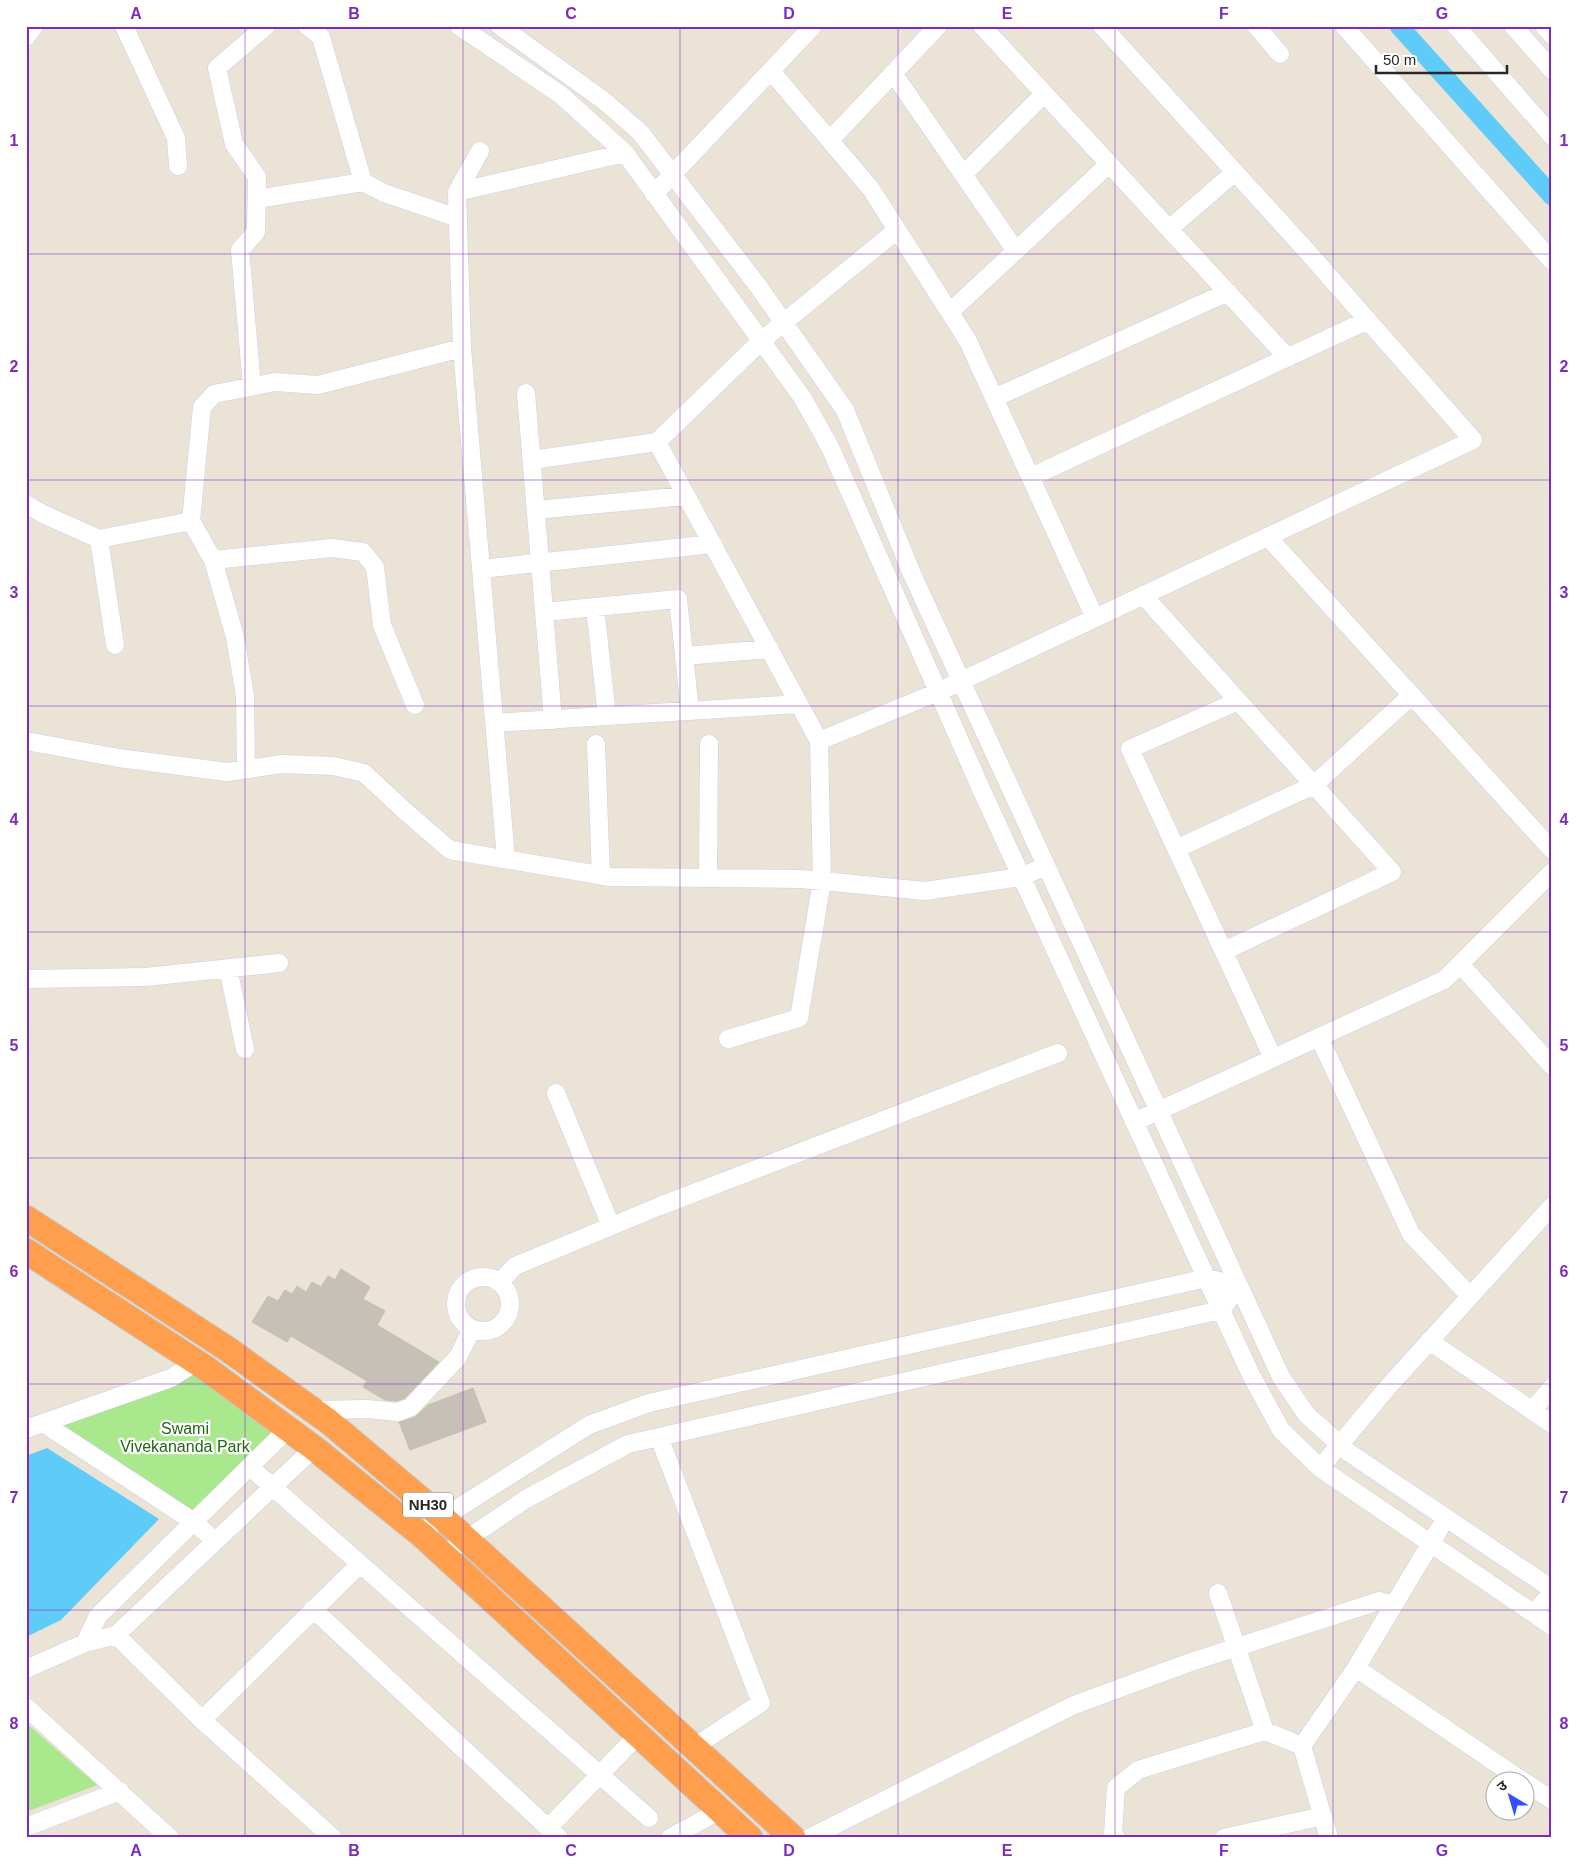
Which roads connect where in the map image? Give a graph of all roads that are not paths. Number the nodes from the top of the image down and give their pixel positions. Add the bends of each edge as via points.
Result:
1 (34, 26) edge
2 (124, 26) edge
3 (307, 26) edge
4 (458, 26) edge
5 (500, 26) edge
6 (814, 26) edge
7 (938, 26) edge
8 (982, 26) edge
9 (1102, 26) edge
10 (1256, 26) edge
11 (1344, 26) edge
12 (1456, 26) edge
13 (1513, 26) edge
14 (1544, 26) edge
15 (260, 28) edge
16 (1552, 35) edge
17 (26, 37) edge
18 (1280, 54) dead end
19 (1552, 70) edge
20 (771, 71) junction
21 (894, 73) junction
22 (1044, 94) junction
23 (1552, 136) edge
24 (830, 140) junction
25 (480, 151) dead end
26 (625, 153) junction
27 (1109, 164) junction
28 (178, 166) dead end
29 (1235, 172) junction
30 (673, 174) junction
31 (964, 174) junction
32 (363, 182) junction
33 (457, 192) junction
34 (654, 194) junction
35 (257, 199) junction
36 (458, 218) junction
37 (1169, 229) junction
38 (897, 230) junction
39 (1016, 251) junction
40 (1552, 261) edge
41 (1228, 292) junction
42 (950, 312) junction
43 (1368, 320) junction
44 (784, 323) junction
45 (761, 342) junction
46 (462, 348) junction
47 (1288, 358) junction
48 (252, 386) junction
49 (526, 393) dead end
50 (994, 398) junction
51 (657, 442) junction
52 (532, 460) junction
53 (1031, 477) junction
54 (686, 496) junction
55 (26, 504) edge
56 (536, 510) junction
57 (191, 521) junction
58 (1268, 537) junction
59 (99, 539) junction
60 (713, 544) junction
61 (213, 560) junction
62 (540, 561) junction
63 (481, 569) junction
64 (1143, 595) junction
65 (595, 607) junction
66 (544, 612) junction
67 (1096, 618) junction
68 (115, 645) dead end
69 (770, 649) junction
70 (684, 656) junction
71 (961, 680) junction
72 (938, 692) junction
73 (1412, 695) junction
74 (1238, 701) junction
75 (799, 704) junction
76 (415, 705) dead end
77 (690, 711) junction
78 (607, 716) junction
79 (553, 720) junction
80 (494, 723) junction
81 (26, 741) edge
82 (819, 741) junction
83 (596, 744) dead end
84 (709, 744) dead end
85 (246, 769) junction
86 (1314, 785) junction
87 (1549, 843) edge
88 (1176, 849) junction
89 (506, 859) junction
90 (1046, 866) junction
91 (1552, 872) edge
92 (601, 876) junction
93 (1021, 876) junction
94 (708, 878) junction
95 (822, 880) junction
96 (1224, 951) junction
97 (279, 963) dead end
98 (1460, 964) junction
99 (228, 968) junction
100 (26, 978) edge
101 (1319, 1037) junction
102 (728, 1039) dead end
103 (245, 1049) dead end
104 (1058, 1053) dead end
105 (1273, 1058) junction
106 (1552, 1066) edge
107 (556, 1093) dead end
108 (1158, 1110) junction
109 (1134, 1122) junction
110 (1552, 1206) edge
111 (26, 1218) edge
112 (611, 1226) junction
113 (26, 1251) edge
114 (1206, 1278) junction
115 (499, 1283) junction
116 (1239, 1286) junction
117 (1470, 1296) junction
118 (1222, 1310) junction
119 (472, 1329) junction
120 (1430, 1341) junction
121 (196, 1362) junction
122 (1552, 1386) edge
123 (313, 1410) junction
124 (1532, 1411) junction
125 (1552, 1424) edge
126 (34, 1426) edge
127 (289, 1428) junction
128 (659, 1437) junction
129 (1340, 1444) junction
130 (314, 1448) junction
131 (250, 1467) junction
132 (1320, 1468) junction
133 (272, 1487) junction
134 (444, 1518) junction
135 (1446, 1518) junction
136 (194, 1522) junction
137 (420, 1533) junction
138 (466, 1538) junction
139 (215, 1541) junction
140 (1431, 1543) junction
141 (444, 1555) junction
142 (360, 1564) junction
143 (1552, 1591) edge
144 (1218, 1593) dead end
145 (1394, 1604) junction
146 (313, 1609) junction
147 (1534, 1613) junction
148 (1552, 1626) edge
149 (116, 1635) junction
150 (85, 1643) junction
151 (1236, 1647) junction
152 (1356, 1668) junction
153 (26, 1669) edge
154 (26, 1707) edge
155 (202, 1720) junction
156 (1265, 1731) junction
157 (638, 1735) junction
158 (694, 1746) junction
159 (1302, 1746) junction
160 (1510, 1772) edge
161 (600, 1774) junction
162 (1536, 1789) edge
163 (120, 1791) junction
164 (1552, 1800) edge
165 (720, 1810) junction
166 (1322, 1816) junction
167 (649, 1818) dead end
168 (26, 1827) edge
169 (553, 1833) edge
170 (170, 1838) edge
171 (333, 1838) edge
172 (670, 1838) edge
173 (750, 1838) edge
174 (793, 1838) edge
175 (809, 1838) edge
176 (1116, 1838) edge
177 (1224, 1838) edge
178 (1329, 1838) edge

1 - 17 street
2 - 28 street via 176,138
3 - 32 street via 321,37
4 - 26 street via 561,96
5 - 30 street via 603,100 640,132
6 - 20 street
7 - 21 street
8 - 22 street
9 - 29 street
10 - 18 street
11 - 40 street
12 - 23 street
13 - 19 street
14 - 16 street
15 - 35 street via 217,68 234,144 258,177
20 - 24 street
20 - 30 street
21 - 24 street
21 - 31 street
22 - 27 street
22 - 31 street
24 - 38 street via 871,189
25 - 33 street
26 - 33 street
26 - 34 street
27 - 37 street
27 - 39 street
29 - 37 street
29 - 43 street
30 - 34 street
30 - 44 street
31 - 39 street
32 - 35 street
32 - 36 street via 384,193
33 - 36 street
34 - 45 street
35 - 48 street via 256,232 240,250
36 - 46 street
37 - 41 street
38 - 42 street
38 - 44 street
39 - 42 street
41 - 47 street
41 - 50 street
42 - 50 street via 968,340
43 - 47 street
43 - 58 street via 1473,440
44 - 45 street
44 - 71 street via 845,410 912,574
45 - 51 street
45 - 72 street via 802,397 830,447
46 - 48 street via 318,385 275,382
46 - 63 street
47 - 53 street
48 - 57 street via 214,394 202,407
49 - 52 street
50 - 53 street
51 - 52 street
51 - 54 street
52 - 56 street
53 - 67 street
54 - 56 street
54 - 60 street
55 - 59 street
56 - 62 street
57 - 59 street
57 - 61 street
58 - 64 street
58 - 73 street
59 - 68 street
60 - 62 street
60 - 69 street
61 - 76 street via 332,548 363,552 375,567 382,625
61 - 85 street via 235,637 245,696
62 - 63 street
62 - 66 street
63 - 80 street
64 - 67 street
64 - 74 street
65 - 66 street
65 - 70 street via 678,599
65 - 78 street
66 - 79 street
67 - 71 street
69 - 70 street
69 - 75 street
70 - 77 street
71 - 72 street
71 - 90 street
72 - 82 street
72 - 93 street
73 - 86 street
73 - 87 street
74 - 86 street
74 - 88 street via 1130,750
75 - 77 street
75 - 82 street
77 - 78 street
78 - 79 street
79 - 80 street
80 - 89 street
81 - 85 street via 119,758 227,772
82 - 95 street
83 - 92 street
84 - 94 street
85 - 89 street via 282,764 333,766 364,772 450,850
86 - 88 street
86 - 96 street via 1392,872
88 - 96 street
89 - 92 street
90 - 93 street
90 - 108 street
91 - 98 street
92 - 94 street
93 - 95 street via 925,891
93 - 109 street
94 - 95 street
95 - 102 street via 800,1018
96 - 105 street
97 - 99 street
98 - 101 street via 1444,980
98 - 106 street
99 - 100 street via 146,977
99 - 103 street
101 - 105 street
101 - 117 street via 1411,1234
104 - 112 street
105 - 108 street
107 - 112 street
108 - 109 street
108 - 116 street
109 - 114 street
110 - 117 street
111 - 123 highway, NH30 via 226,1348
112 - 115 street via 515,1266
113 - 121 highway, NH30
114 - 116 street
114 - 118 street
114 - 134 street via 649,1403 589,1425
115 - 119 street via 507,1291 509,1313 494,1329
115 - 119 street via 489,1278 478,1278 460,1291 458,1313
116 - 118 street
116 - 129 street via 1281,1377 1306,1414
117 - 120 street
118 - 128 street
118 - 132 street via 1280,1430
119 - 123 street via 458,1357 411,1407 398,1412
120 - 124 street
120 - 129 street
121 - 126 street via 171,1378
121 - 127 highway, NH30
122 - 124 street
123 - 134 highway, NH30
124 - 125 street
126 - 136 street
127 - 130 highway, NH30
127 - 131 street
128 - 138 street via 628,1444 526,1499
128 - 158 street via 761,1703
129 - 132 street
129 - 135 street
130 - 133 street
130 - 137 highway, NH30
131 - 133 street
131 - 136 street
132 - 140 street
133 - 139 street
133 - 142 street
134 - 137 street
134 - 138 highway, NH30
135 - 140 street
135 - 143 street
136 - 139 street
136 - 150 street via 98,1616
137 - 141 highway, NH30
138 - 141 street
138 - 158 highway, NH30
139 - 149 street
140 - 145 street
140 - 147 street
141 - 157 highway, NH30
142 - 146 street
142 - 161 street
143 - 147 street
144 - 151 street
145 - 151 street via 1379,1601
145 - 152 street
146 - 155 street
146 - 169 street
147 - 148 street
149 - 150 street
149 - 155 street
150 - 153 street
151 - 156 street
151 - 175 street via 1074,1705
152 - 159 street
152 - 160 street
154 - 163 street
155 - 171 street
156 - 159 street
156 - 176 street via 1138,1770 1116,1788 1113,1834
157 - 161 street
157 - 165 highway, NH30
158 - 174 highway, NH30
159 - 166 street
161 - 167 street
161 - 169 street
162 - 164 street
163 - 168 street
163 - 170 street
165 - 172 street
165 - 173 highway, NH30
166 - 177 street
166 - 178 street

